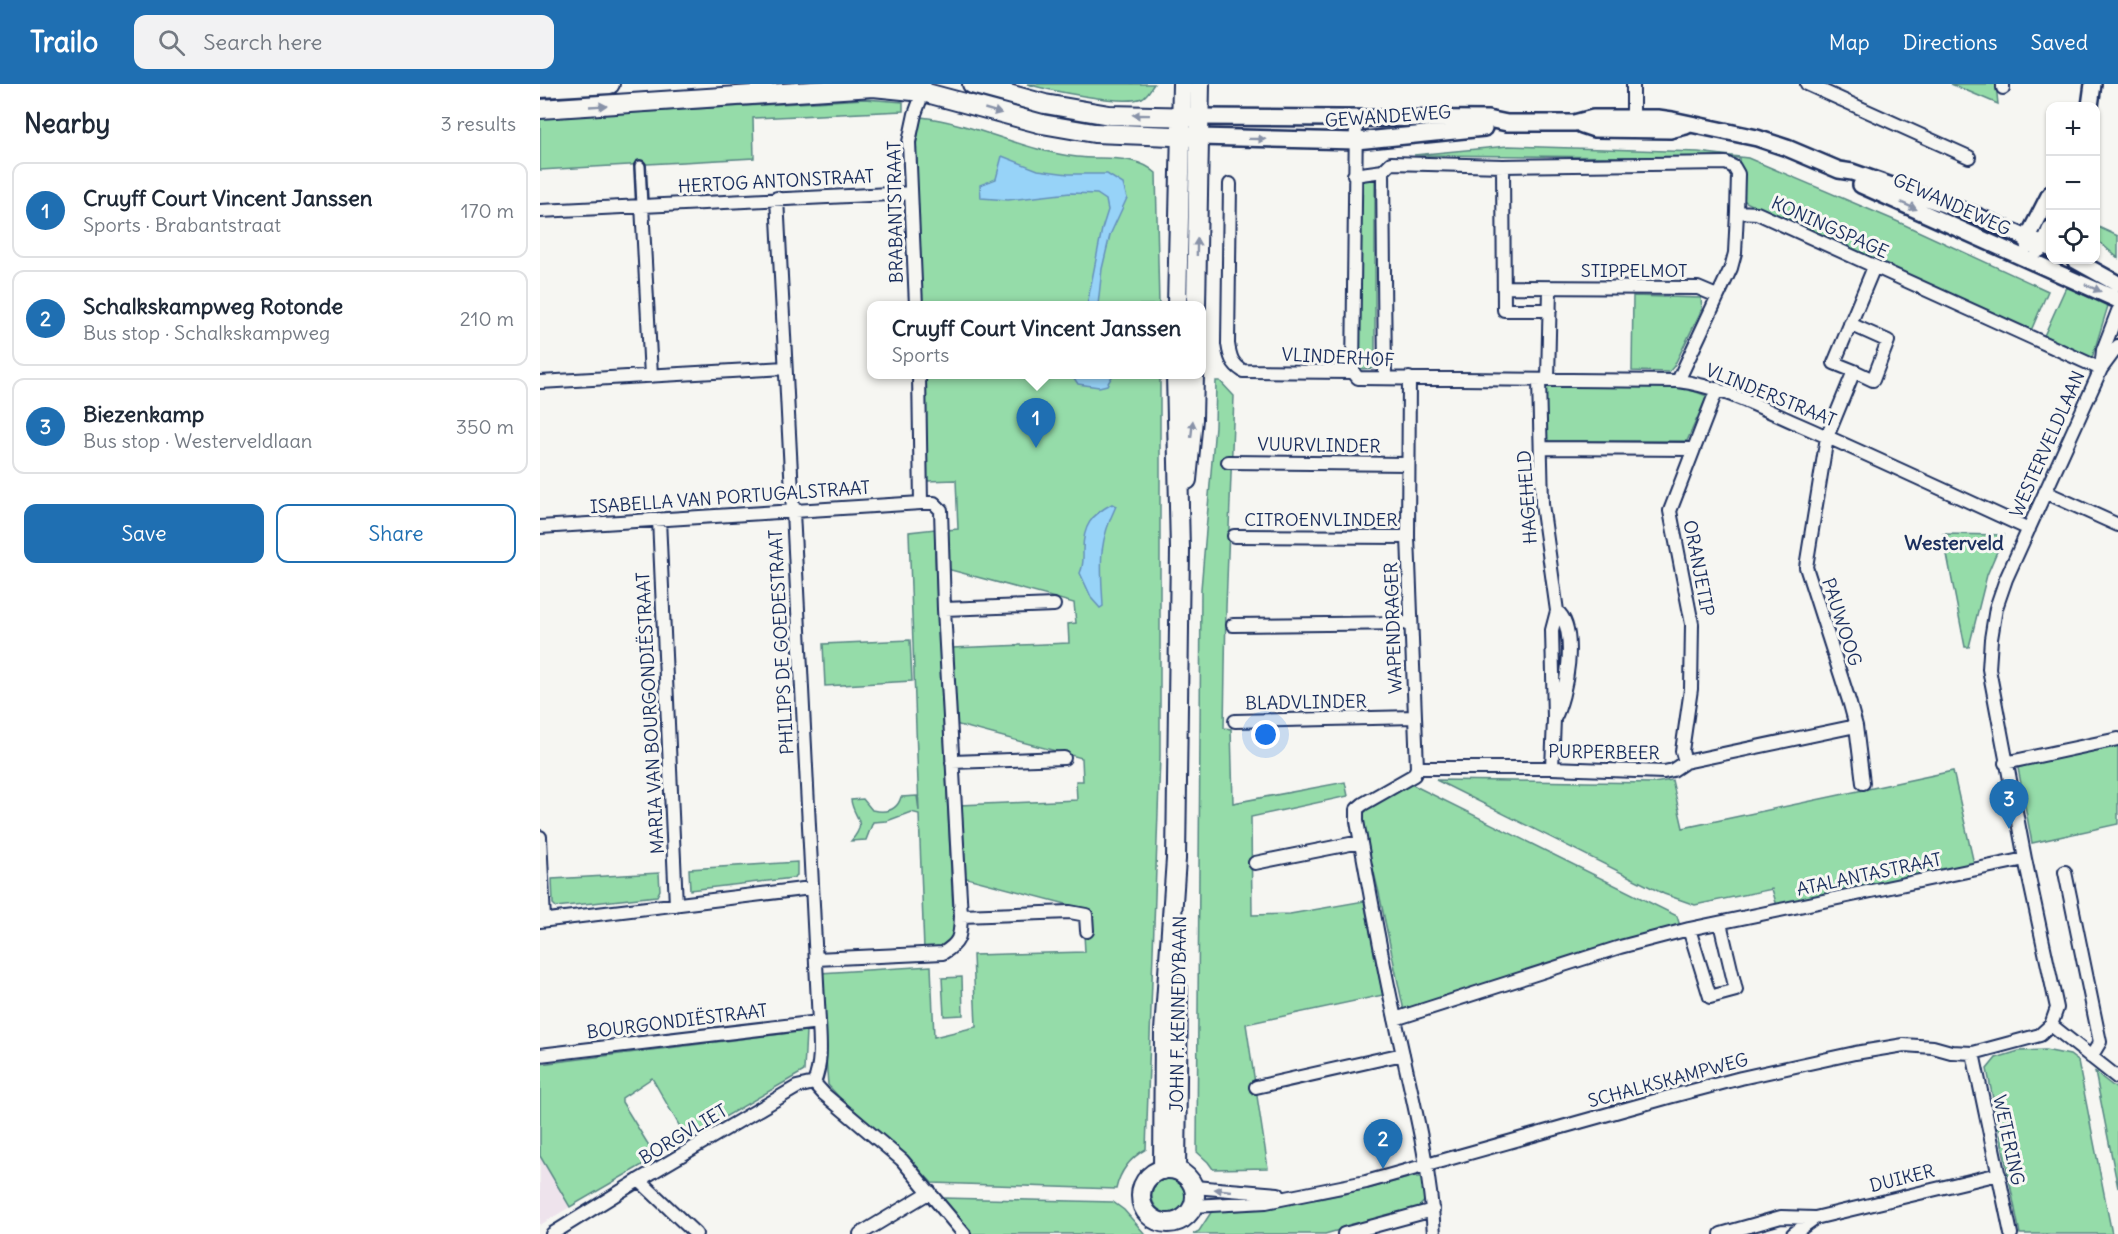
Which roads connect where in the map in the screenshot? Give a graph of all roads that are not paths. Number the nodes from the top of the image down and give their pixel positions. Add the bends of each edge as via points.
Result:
1 (609, 84) edge
2 (972, 84) edge
3 (1182, 84) edge
4 (1200, 84) edge
5 (1633, 84) edge
6 (1807, 84) edge
7 (2093, 84) edge
8 (540, 88) edge
9 (925, 88) edge
10 (702, 92) edge
11 (2091, 102) edge
12 (540, 109) edge
13 (1190, 116) junction
14 (1356, 119) junction
15 (1508, 123) junction
16 (1633, 123) junction
17 (1190, 137) junction
18 (1356, 141) junction
19 (1969, 157) dead end
20 (640, 166) dead end
21 (1503, 166) junction
22 (1839, 170) junction
23 (1383, 171) junction
24 (1354, 176) junction
25 (1230, 184) dead end
26 (911, 193) junction
27 (777, 198) junction
28 (2046, 202) edge
29 (642, 204) junction
30 (540, 211) edge
31 (1737, 212) junction
32 (2028, 237) junction
33 (2046, 246) edge
34 (2046, 247) edge
35 (2030, 259) junction
36 (2082, 264) edge
37 (1874, 267) junction
38 (2118, 284) edge
39 (1504, 287) junction
40 (1550, 288) junction
41 (1717, 296) junction
42 (2118, 300) edge
43 (916, 301) edge
44 (1177, 301) edge
45 (1196, 301) edge
46 (1550, 310) junction
47 (2118, 311) edge
48 (1850, 324) junction
49 (2118, 346) edge
50 (785, 368) junction
51 (2101, 369) junction
52 (1854, 371) junction
53 (1353, 372) junction
54 (651, 376) junction
55 (1385, 378) junction
56 (1409, 378) junction
57 (919, 379) edge
58 (1176, 379) edge
59 (1194, 379) edge
60 (1544, 380) junction
61 (1678, 381) junction
62 (540, 382) edge
63 (1717, 389) junction
64 (1827, 437) junction
65 (1541, 448) junction
66 (1694, 449) junction
67 (1228, 462) dead end
68 (1408, 464) junction
69 (2045, 492) junction
70 (921, 503) junction
71 (792, 511) junction
72 (659, 519) junction
73 (2118, 525) edge
74 (540, 527) edge
75 (2029, 529) junction
76 (1234, 537) dead end
77 (1408, 537) junction
78 (1180, 550) junction
79 (1054, 605) dead end
80 (944, 609) junction
81 (1557, 611) junction
82 (1410, 623) junction
83 (1233, 625) dead end
84 (1414, 717) junction
85 (1554, 719) junction
86 (1235, 721) dead end
87 (1856, 726) junction
88 (2118, 739) edge
89 (1064, 758) dead end
90 (952, 762) junction
91 (1685, 762) junction
92 (2005, 763) junction
93 (1417, 768) junction
94 (1552, 768) junction
95 (1863, 783) dead end
96 (540, 837) edge
97 (1360, 842) junction
98 (2025, 860) junction
99 (1255, 862) dead end
100 (2066, 872) dead end
101 (811, 888) junction
102 (676, 905) junction
103 (961, 916) junction
104 (542, 921) edge
105 (1720, 923) junction
106 (1689, 929) junction
107 (1087, 931) dead end
108 (816, 959) junction
109 (1395, 1019) junction
110 (819, 1022) junction
111 (2051, 1025) junction
112 (1972, 1053) junction
113 (1403, 1054) junction
114 (540, 1056) edge
115 (2091, 1057) junction
116 (2118, 1078) edge
117 (814, 1083) junction
118 (1256, 1087) dead end
119 (1427, 1166) junction
120 (1169, 1170) junction
121 (1998, 1174) junction
122 (639, 1180) junction
123 (1194, 1187) junction
124 (930, 1192) junction
125 (1294, 1195) junction
126 (1193, 1206) junction
127 (1433, 1210) junction
128 (1815, 1218) junction
129 (1168, 1229) edge
130 (552, 1234) edge
131 (696, 1234) edge
132 (860, 1234) edge
133 (964, 1234) edge
134 (1344, 1234) edge
135 (1434, 1234) edge
136 (1721, 1234) edge
137 (1792, 1234) edge
138 (2011, 1234) edge

1 - 8 main road
13 -> 2 main road via 1109,115 1045,104
3 - 13 main road
4 - 13 main road
5 - 16 street
6 - 19 street
7 - 11 street
9 - 10 main road
9 -> 17 main road via 1042,124 1094,133
9 - 26 street, BRABANTSTRAAT via 909,142
12 -> 10 main road
13 - 14 street, GEWANDEWEG
13 - 17 main road
14 - 15 street, GEWANDEWEG via 1488,119
14 - 18 street
15 - 16 street, GEWANDEWEG via 1574,123 1593,118
15 - 18 street, GEWANDEWEG
16 - 22 street, GEWANDEWEG via 1672,120 1757,138
17 -> 18 street, GEWANDEWEG
17 - 44 main road
45 -> 17 main road
18 - 24 street
20 - 29 street
21 - 23 street via 1391,163
21 - 31 street via 1726,163 1737,174
21 - 39 street
22 - 32 street, GEWANDEWEG
22 -> 35 street, GEWANDEWEG via 1851,180
23 - 24 street
23 - 55 street
24 - 53 street
25 - 53 street, VLINDERHOF via 1228,344 1235,366 1243,371
26 - 27 street, HERTOG ANTONSTRAAT
26 - 43 street, BRABANTSTRAAT
27 - 29 street, HERTOG ANTONSTRAAT
27 - 50 street, PHILIPS DE GOEDESTRAAT
28 - 32 street
29 - 30 street, HERTOG ANTONSTRAAT
29 - 54 street
31 - 37 street, KONINGSPAGE via 1757,213
31 - 41 street via 1735,253
32 - 33 street, GEWANDEWEG
32 - 35 street
34 - 35 street
35 -> 42 street, GEWANDEWEG
36 - 38 street
37 - 48 street
37 - 51 street, KONINGSPAGE
39 - 40 street, STIPPELMOT
39 - 46 street via 1504,310
40 - 41 street, STIPPELMOT via 1698,288
40 - 46 street
41 - 61 street
46 - 60 street
47 - 51 street, WESTERVELDLAAN via 2103,351
48 - 52 street via 1834,363
48 - 52 street via 1888,341 1873,380
49 - 51 street, WESTERVELDLAAN
50 - 54 street
50 - 71 street, PHILIPS DE GOEDESTRAAT
51 - 69 street, WESTERVELDLAAN
52 - 64 street, PAUWOOG
53 - 55 street, VLINDERHOF via 1358,378
54 - 62 street
55 - 56 street, VLINDERHOF
56 - 60 street, VLINDERSTRAAT
56 - 68 street, WAPENDRAGER
57 - 70 street
58 - 78 main road, JOHN F. KENNEDYBAAN
78 -> 59 main road, JOHN F. KENNEDYBAAN
60 - 61 street, VLINDERSTRAAT
60 - 65 street, HAGEHELD
61 - 63 street, VLINDERSTRAAT
63 - 64 street, VLINDERSTRAAT
63 - 66 street, ORANJETIP
64 - 75 street, VLINDERSTRAAT
64 - 87 street, PAUWOOG via 1806,567
65 - 66 street
65 - 81 street, HAGEHELD via 1542,504
66 - 91 street, ORANJETIP via 1670,511 1692,624 1691,689 1682,751
67 - 68 street, VUURVLINDER
68 - 77 street, WAPENDRAGER
69 - 73 street
69 - 75 street, WESTERVELDLAAN
70 - 71 street, ISABELLA VAN PORTUGALSTRAAT
70 - 80 street via 934,503 941,510
71 - 72 street, ISABELLA VAN PORTUGALSTRAAT
71 - 101 street, PHILIPS DE GOEDESTRAAT
72 - 74 street, ISABELLA VAN PORTUGALSTRAAT
72 - 102 street, MARIA VAN BOURGONDIËSTRAAT
75 - 92 street, WESTERVELDLAAN via 2006,579 1990,639 1989,669
76 - 77 street, CITROENVLINDER
77 - 82 street, WAPENDRAGER
78 - 120 main road, JOHN F. KENNEDYBAAN via 1176,859 1164,1030
79 - 80 street
80 - 90 street
81 - 85 street, HAGEHELD via 1552,630
81 - 85 street, HAGEHELD via 1563,616 1570,649
82 - 83 street
82 - 84 street, WAPENDRAGER
84 - 86 street, BLADVLINDER
84 - 93 street, WAPENDRAGER
85 - 94 street, HAGEHELD
87 - 91 street, PURPERBEER
87 - 95 street, PAUWOOG
88 - 92 street
89 - 90 street
90 - 103 street
91 - 94 street, PURPERBEER via 1664,772
92 - 98 street, WESTERVELDLAAN
93 - 94 street, PURPERBEER
93 - 97 street via 1414,774 1357,809
96 - 104 street
97 - 99 street
97 - 109 street
98 - 105 street, ATALANTASTRAAT
98 - 111 street, WESTERVELDLAAN via 2057,1008
100 - 115 street via 2100,1042
101 - 102 street
101 - 108 street, PHILIPS DE GOEDESTRAAT
102 - 104 street
103 - 107 street via 1070,912 1086,915
103 - 108 street via 960,938 943,953
105 - 106 street, ATALANTASTRAAT
105 - 106 street via 1736,990 1710,997
106 - 109 street, ATALANTASTRAAT
108 - 110 street, PHILIPS DE GOEDESTRAAT
109 - 113 street
110 - 114 street, BOURGONDIËSTRAAT
110 - 117 street, PHILIPS DE GOEDESTRAAT via 820,1059
111 - 112 street, SCHALKSKAMPWEG via 2040,1035
111 - 115 street
112 - 119 street, SCHALKSKAMPWEG via 1904,1045 1855,1053 1669,1097
112 - 121 street, WETERING
113 - 118 street
113 - 119 street
115 - 116 street
117 - 122 street, BORGVLIET via 797,1087
117 - 124 street via 902,1160
119 - 125 street, SCHALKSKAMPWEG via 1327,1191
119 - 127 street
120 - 123 main road via 1190,1179
120 - 129 main road via 1147,1179 1141,1198 1150,1216
121 - 128 street, DUIKER
121 - 138 street, WETERING
122 - 130 street
122 - 131 street, BORGVLIET
125 -> 123 street, SCHALKSKAMPWEG
123 - 126 main road
124 - 132 street
124 - 133 street
125 - 126 street, SCHALKSKAMPWEG via 1266,1202
126 - 129 main road
127 - 134 street
127 - 135 street
128 - 136 street, DUIKER via 1781,1217
128 - 137 street, DUIKER

